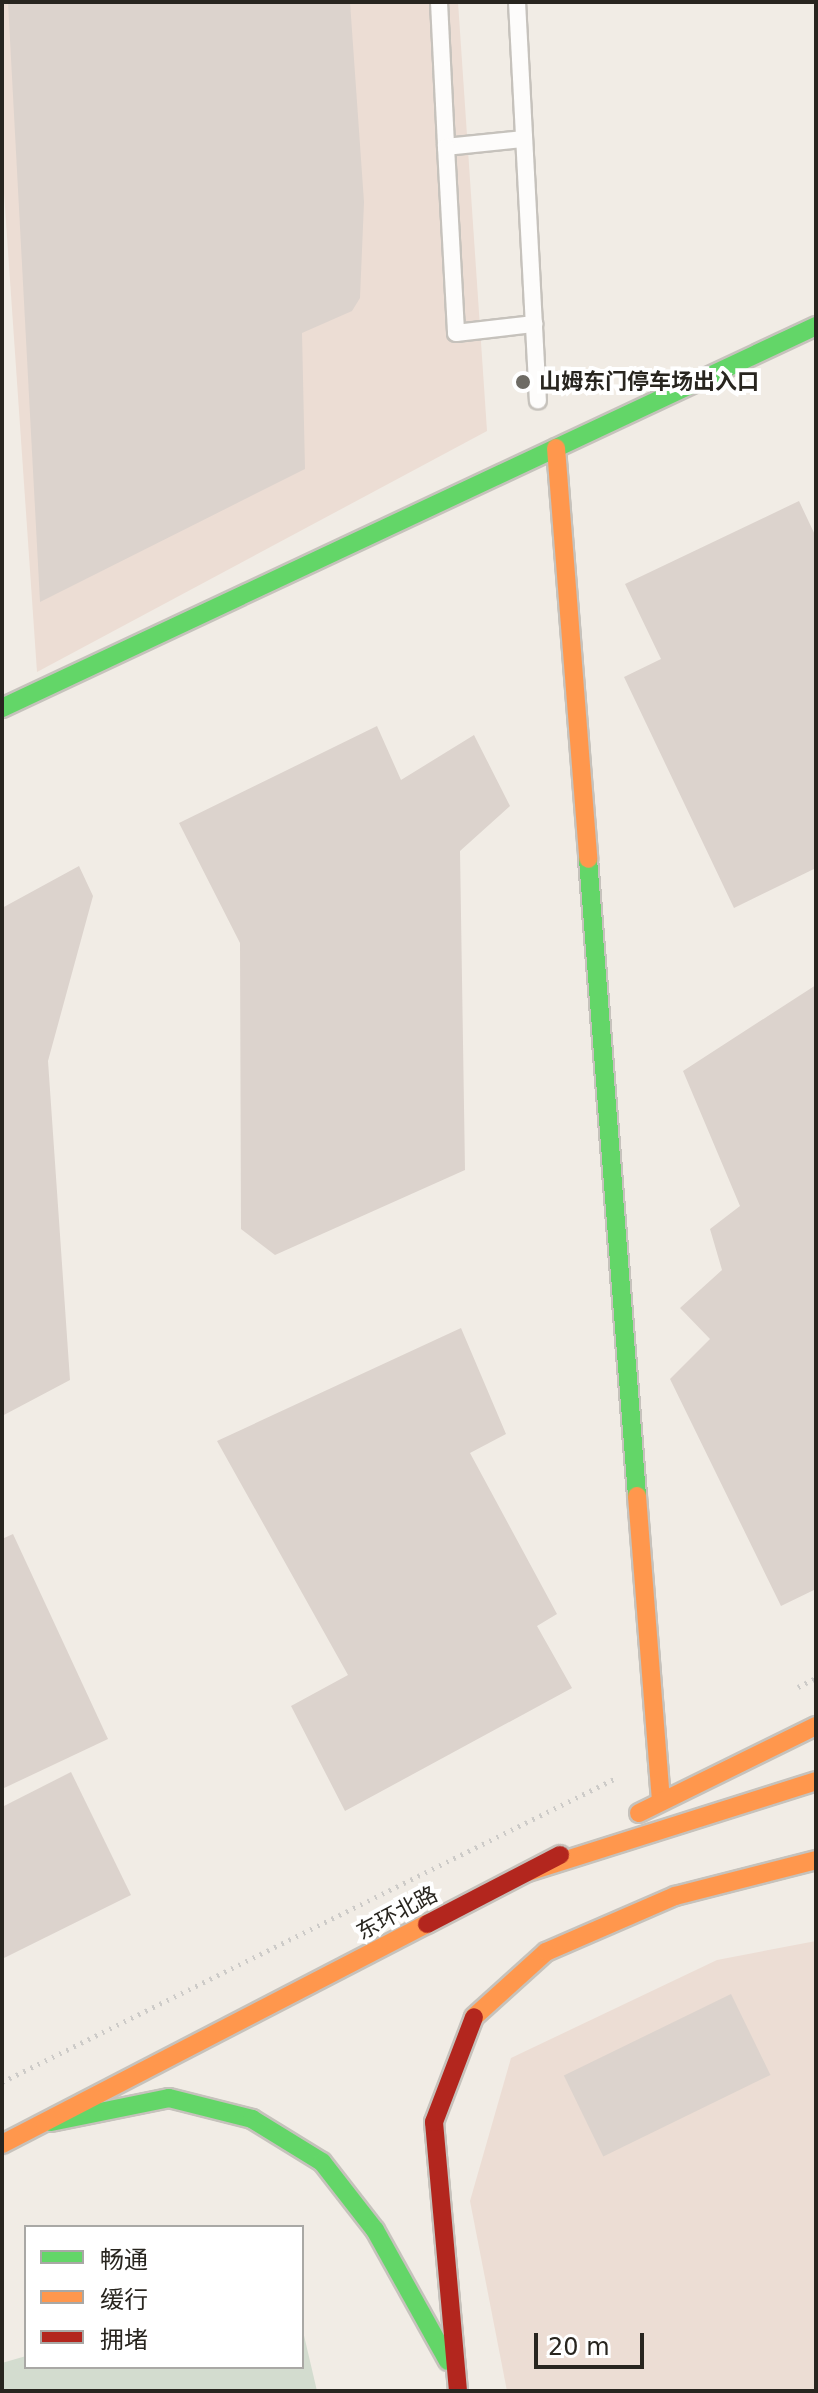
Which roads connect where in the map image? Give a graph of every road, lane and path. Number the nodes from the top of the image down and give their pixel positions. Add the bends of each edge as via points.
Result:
1 (439, 2) edge
2 (517, 2) edge
3 (524, 139) junction
4 (446, 147) junction
5 (534, 324) junction
6 (816, 326) edge
7 (538, 400) dead end
8 (556, 448) junction
9 (2, 708) edge
10 (816, 1678) edge
11 (790, 1691) dead end
12 (816, 1726) edge
13 (658, 1757) junction
14 (816, 1781) edge
15 (661, 1801) junction
16 (816, 1860) edge
17 (528, 1872) junction
18 (2, 2082) edge
19 (51, 2122) junction
20 (2, 2144) edge
21 (456, 2382) edge

1 - 4 lane
2 - 3 lane
3 - 4 lane
3 - 5 lane
4 - 5 lane via 456,333
5 - 7 lane
6 - 8 main road
8 - 9 main road
8 - 13 main road
10 - 11 path
12 - 15 main road, 东环北路
13 - 15 main road
13 - 18 path
14 - 17 main road
15 - 17 main road, 东环北路
16 - 21 main road via 675,1896 546,1952 478,2007 434,2122
17 - 19 main road, 东环北路
19 - 20 main road, 东环北路
19 - 21 main road via 169,2098 252,2119 322,2162 375,2230

